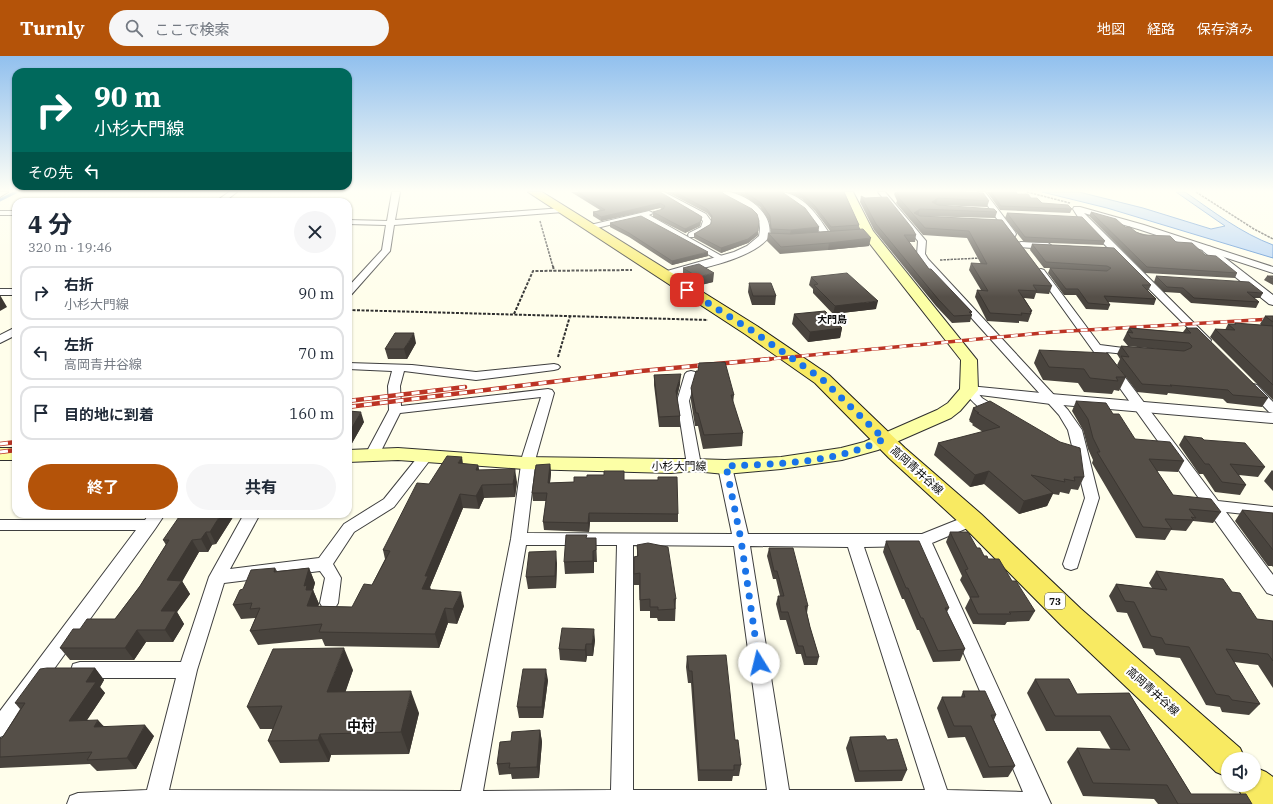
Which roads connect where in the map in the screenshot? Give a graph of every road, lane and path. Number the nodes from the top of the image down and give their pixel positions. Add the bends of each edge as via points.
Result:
1 (389, 227) edge
2 (541, 227) edge
3 (593, 227) edge
4 (664, 227) edge
5 (705, 227) edge
6 (766, 227) edge
7 (822, 227) edge
8 (861, 227) edge
9 (911, 227) edge
10 (1007, 227) edge
11 (1090, 227) edge
12 (1141, 227) edge
13 (1251, 227) edge
14 (589, 228) joint
15 (828, 236) edge
16 (685, 238) junction
17 (1273, 239) edge
18 (1021, 245) junction
19 (1060, 247) edge
20 (1100, 249) edge
21 (1207, 249) junction
22 (1116, 250) junction
23 (1029, 257) edge
24 (986, 258) edge
25 (723, 259) junction
26 (925, 261) junction
27 (1036, 266) edge
28 (1273, 270) edge
29 (554, 271) junction
30 (658, 272) junction
31 (1143, 277) junction
32 (1159, 278) edge
33 (1235, 282) edge
34 (1250, 283) junction
35 (352, 289) edge
36 (0, 292) edge
37 (12, 292) edge
38 (1273, 301) edge
39 (352, 310) edge
40 (514, 314) junction
41 (570, 316) junction
42 (732, 318) junction
43 (12, 332) edge
44 (0, 340) edge
45 (1097, 348) junction
46 (1214, 348) edge
47 (1142, 352) edge
48 (352, 366) edge
49 (554, 367) joint
50 (399, 368) junction
51 (691, 374) dead end
52 (1246, 381) edge
53 (970, 390) junction
54 (1051, 399) junction
55 (1140, 406) junction
56 (1273, 409) edge
57 (395, 410) junction
58 (1005, 418) edge
59 (1273, 418) edge
60 (884, 439) junction
61 (1067, 452) edge
62 (372, 455) junction
63 (352, 456) edge
64 (426, 456) junction
65 (1082, 456) junction
66 (529, 464) junction
67 (694, 465) junction
68 (726, 466) junction
69 (1213, 506) junction
70 (1273, 512) edge
71 (250, 518) edge
72 (153, 519) edge
73 (972, 520) junction
74 (0, 525) edge
75 (519, 539) junction
76 (625, 540) junction
77 (741, 540) junction
78 (923, 540) junction
79 (854, 541) junction
80 (324, 564) junction
81 (1071, 564) dead end
82 (217, 577) junction
83 (1271, 584) edge
84 (329, 603) dead end
85 (42, 670) junction
86 (188, 670) junction
87 (0, 727) edge
88 (1221, 754) edge
89 (1261, 790) edge
90 (780, 801) junction
91 (1273, 801) edge
92 (156, 802) edge
93 (941, 802) edge
94 (470, 803) edge
95 (622, 803) edge
96 (1040, 803) edge
97 (78, 804) edge

1 - 35 street via 386,251
2 - 29 path
3 - 14 street
4 - 16 street
5 - 16 street
6 - 25 street via 768,237
7 - 15 street
8 - 53 main road via 863,233 969,360
9 - 26 street via 922,240 921,254
10 - 18 street
11 - 22 street
12 - 21 street
13 - 17 path
14 - 30 main road, 高岡青井谷線 / 73
16 - 25 street
18 - 19 street
18 - 23 street
20 - 22 street
21 - 28 street
21 - 34 street
22 - 31 street
24 - 26 path
25 - 30 street
26 - 54 street
27 - 45 street
29 - 30 path
29 - 40 path via 533,271
30 - 42 main road, 高岡青井谷線 / 73
31 - 32 street
31 - 46 street
33 - 34 street
34 - 38 street
36 - 37 street
39 - 40 path
40 - 41 path
41 - 42 path via 720,320
41 - 49 path
42 - 60 main road, 高岡青井谷線 / 73 via 822,379
43 - 44 street
45 - 47 street
45 - 55 street
48 - 50 street
49 - 50 street via 476,376
50 - 57 street via 394,386
51 - 67 street via 683,401
52 - 56 street
53 - 54 street
53 - 58 street via 978,402
53 - 60 main road, 小杉大門線 via 944,414
54 - 55 street
54 - 65 street via 1075,430
55 - 59 street
55 - 69 street
57 - 62 street
57 - 66 street via 548,393
60 - 68 main road, 小杉大門線 via 871,446 842,454 781,463
60 - 73 main road, 高岡青井谷線 / 73
61 - 65 street
62 - 63 main road, 小杉大門線
62 - 64 main road, 小杉大門線
64 - 66 main road, 小杉大門線
64 - 80 street via 389,503 349,528
65 - 81 street via 1092,498
66 - 67 main road, 小杉大門線
66 - 75 street
67 - 68 main road, 小杉大門線
68 - 77 street
69 - 70 street
69 - 83 street
71 - 82 street
72 - 74 street
72 - 85 street
73 - 78 street
73 - 88 main road, 高岡青井谷線 / 73 via 1071,617
75 - 76 street
75 - 94 street
76 - 77 street
76 - 95 street
77 - 79 street
77 - 90 street
78 - 79 street
78 - 96 street
79 - 93 street
80 - 82 street
80 - 84 street via 333,578
82 - 86 street
85 - 86 street
85 - 87 street
86 - 92 street
89 - 91 main road
90 - 93 street
90 - 95 street
92 - 94 street
92 - 97 street
93 - 96 street
94 - 95 street

